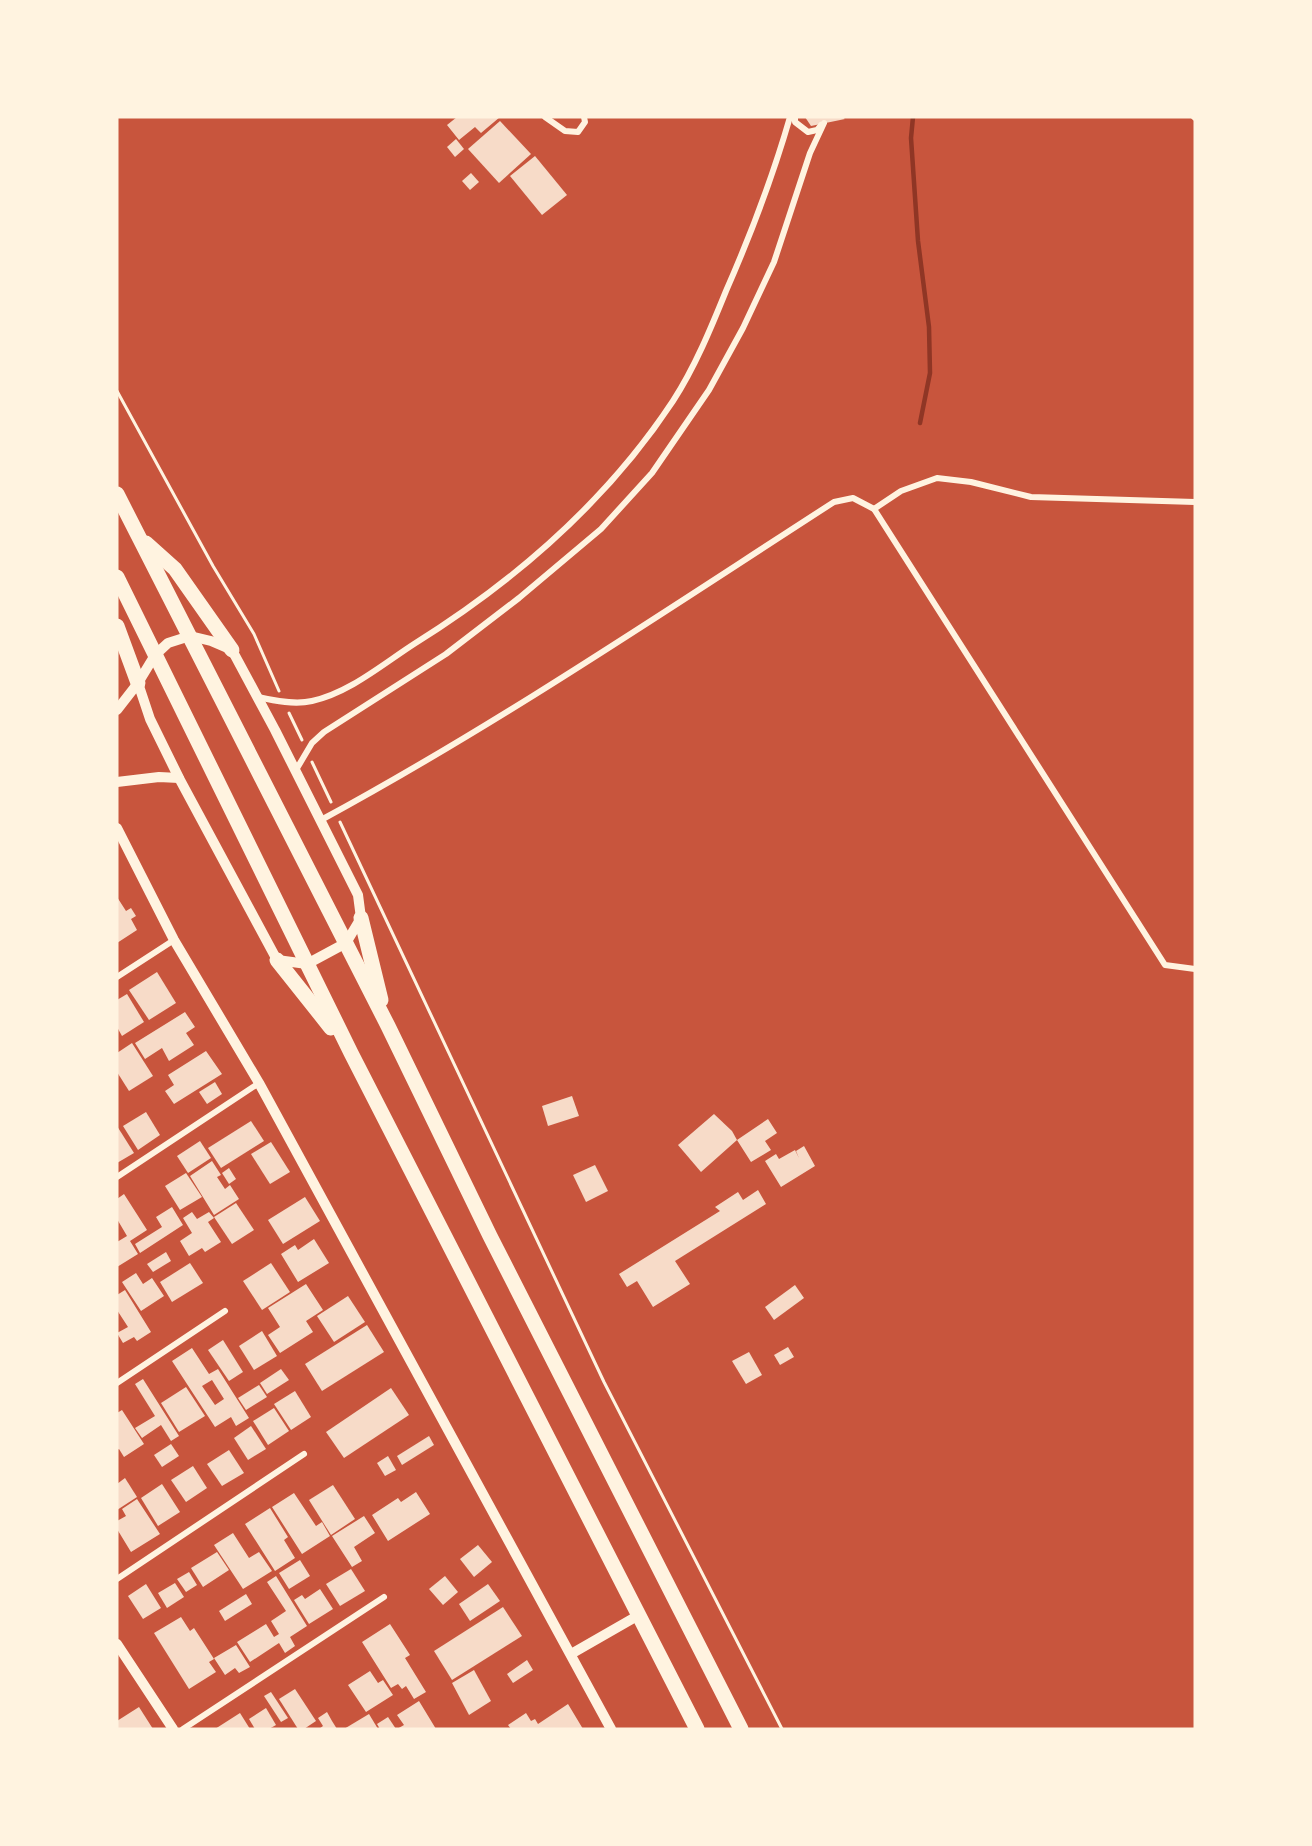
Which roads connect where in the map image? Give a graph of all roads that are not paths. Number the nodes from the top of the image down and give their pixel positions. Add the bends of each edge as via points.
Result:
1 (545, 117) edge
2 (584, 117) edge
3 (793, 117) edge
4 (117, 494) edge
5 (1195, 502) edge
6 (874, 509) junction
7 (138, 535) junction
8 (117, 577) edge
9 (117, 626) edge
10 (190, 636) junction
11 (231, 651) junction
12 (155, 655) junction
13 (138, 683) junction
14 (258, 697) junction
15 (117, 710) edge
16 (295, 770) junction
17 (179, 778) junction
18 (117, 782) edge
19 (321, 820) junction
20 (117, 828) edge
21 (361, 918) junction
22 (174, 940) junction
23 (345, 943) junction
24 (277, 960) junction
25 (307, 964) junction
26 (1195, 969) edge
27 (117, 977) edge
28 (388, 1026) junction
29 (351, 1053) junction
30 (259, 1083) junction
31 (117, 1177) edge
32 (225, 1311) dead end
33 (117, 1383) edge
34 (304, 1454) dead end
35 (117, 1579) edge
36 (384, 1597) dead end
37 (639, 1616) junction
38 (117, 1644) edge
39 (571, 1654) junction
40 (173, 1729) edge
41 (183, 1729) edge
42 (611, 1729) edge
43 (697, 1729) edge
44 (741, 1729) edge

1 - 2 street via 565,131 578,132
3 - 14 street via 708,335 673,400 622,468 518,572 452,620 354,682 311,702
3 - 16 street via 808,132 824,123 810,153 774,262 709,390 652,473 601,529 519,598 446,654 324,732
4 - 7 main road
5 - 6 street via 1031,497 937,478 901,491
6 - 19 street via 854,498 834,502 558,680
6 - 26 street via 1165,965
7 - 10 main road
7 - 11 main road via 175,569
8 - 12 main road
9 - 13 main road
10 - 11 street
10 - 12 street via 168,643
10 - 23 main road
11 - 14 street
12 - 13 street
12 - 25 main road
13 - 15 street
13 - 17 street via 150,719
14 - 16 street
16 - 19 street
17 - 18 street
17 - 24 street
19 - 21 street via 358,895
20 - 22 street
21 - 23 street
21 - 28 main road
22 - 27 street
22 - 30 street
23 - 25 street
23 - 28 main road
24 - 25 street
24 - 29 main road
25 - 29 main road
28 - 44 main road via 490,1236
29 - 37 main road
30 - 31 street
30 - 39 street
32 - 33 street
34 - 35 street
36 - 41 street
37 - 39 street
37 - 43 main road
38 - 40 street
39 - 42 street

